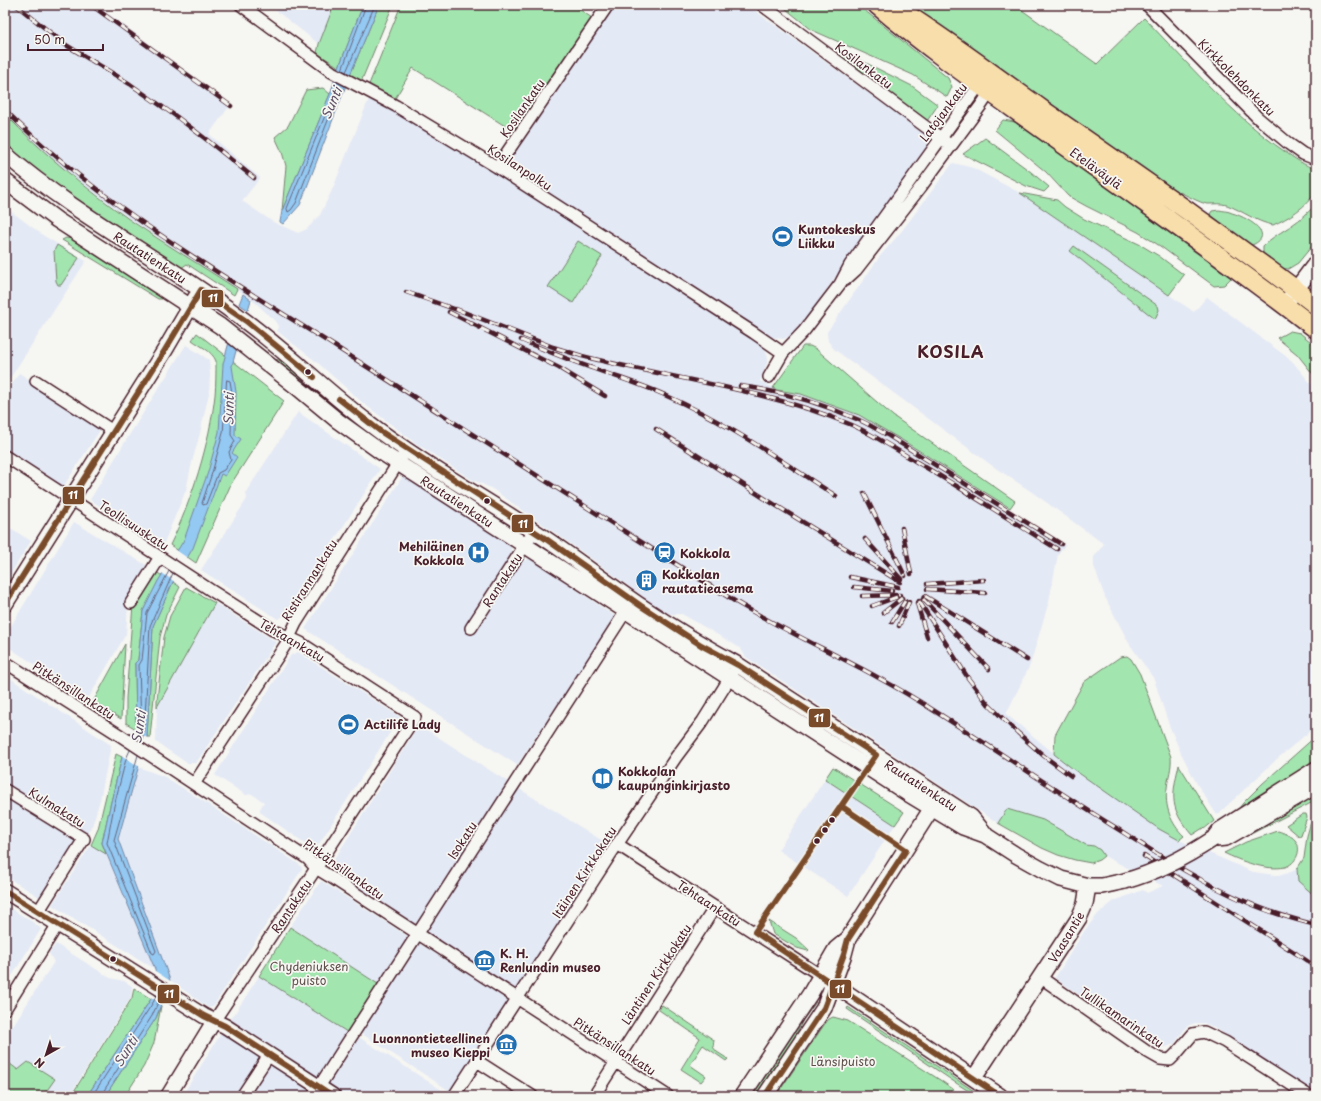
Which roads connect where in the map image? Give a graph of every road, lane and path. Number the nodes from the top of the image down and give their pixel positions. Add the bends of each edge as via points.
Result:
1 (241, 5) edge
2 (608, 5) edge
3 (762, 5) edge
4 (877, 5) edge
5 (892, 5) edge
6 (1150, 6) edge
7 (988, 84) junction
8 (940, 138) junction
9 (951, 146) junction
10 (5, 154) edge
11 (1316, 159) edge
12 (497, 167) junction
13 (5, 181) edge
14 (1316, 264) edge
15 (840, 284) junction
16 (201, 290) junction
17 (1296, 290) junction
18 (1285, 305) junction
19 (1316, 305) edge
20 (191, 306) junction
21 (1316, 329) edge
22 (783, 354) junction
23 (769, 377) dead end
24 (36, 381) dead end
25 (113, 431) junction
26 (407, 449) junction
27 (5, 456) edge
28 (398, 463) junction
29 (70, 499) junction
30 (534, 531) junction
31 (525, 544) junction
32 (164, 560) junction
33 (131, 603) dead end
34 (5, 604) edge
35 (635, 609) junction
36 (471, 628) dead end
37 (289, 637) junction
38 (5, 662) edge
39 (734, 671) junction
40 (415, 717) joint
41 (1316, 769) edge
42 (194, 784) junction
43 (1316, 786) edge
44 (5, 790) edge
45 (936, 802) junction
46 (1213, 839) junction
47 (617, 844) junction
48 (316, 868) junction
49 (1088, 886) junction
50 (5, 891) edge
51 (715, 907) junction
52 (38, 912) junction
53 (58, 924) junction
54 (417, 934) junction
55 (848, 938) junction
56 (820, 976) junction
57 (1040, 977) junction
58 (833, 984) junction
59 (518, 999) junction
60 (5, 1009) edge
61 (214, 1021) junction
62 (269, 1055) junction
63 (477, 1061) junction
64 (616, 1062) junction
65 (974, 1078) junction
66 (316, 1091) edge
67 (168, 1096) edge
68 (242, 1096) edge
69 (333, 1096) edge
70 (454, 1096) edge
71 (532, 1096) edge
72 (594, 1096) edge
73 (668, 1096) edge
74 (742, 1096) edge
75 (765, 1096) edge
76 (1000, 1096) edge
77 (1309, 1096) edge

1 - 12 street, Kosilanpolku via 332,72 396,106
2 - 12 street, Kosilankatu
3 - 8 street, Kosilankatu
4 - 7 highway, Eteläväylä via 902,27
5 - 7 highway, Eteläväylä via 910,16
6 - 11 street, Kirkkolehdonkatu via 1258,118 1303,154
7 - 8 street, Latojankatu
7 - 9 street, Latojankatu
7 - 17 highway, Eteläväylä via 1195,215
7 - 18 highway, Eteläväylä
8 - 9 street, Kosilankatu
8 - 15 street, Latojankatu
9 - 15 street, Latojankatu via 856,270
10 - 16 main road, Rautatienkatu via 84,214
12 - 22 street, Kosilanpolku
13 - 20 main road, Rautatienkatu via 57,220
14 - 17 main road
15 - 22 street, Latojankatu via 804,332
16 - 20 main road
16 - 26 main road, Rautatienkatu via 280,348 364,420
17 - 18 main road
17 - 19 highway, Eteläväylä
18 - 21 highway, Eteläväylä
20 - 25 main road
20 - 28 main road, Rautatienkatu via 251,350 338,421
22 - 23 street, Latojankatu
24 - 25 street
25 - 29 main road
26 - 28 street, Ristirannankatu
26 - 30 main road, Rautatienkatu
27 - 29 street, Teollisuuskatu
28 - 31 main road, Rautatienkatu
28 - 37 street, Ristirannankatu
29 - 32 street, Teollisuuskatu
29 - 34 main road
30 - 31 street, Rantakatu
30 - 35 main road, Rautatienkatu
31 - 35 main road, Rautatienkatu
31 - 36 street, Rantakatu
32 - 33 street
32 - 37 street, Tehtaankatu
35 - 39 main road, Rautatienkatu
35 - 54 street, Isokatu via 622,617
37 - 40 street, Tehtaankatu
37 - 42 street, Ristirannankatu
38 - 42 street, Pitkänsillankatu
39 - 45 main road, Rautatienkatu via 907,793
39 - 47 street, Itäinen Kirkkokatu via 703,721
40 - 48 street, Rantakatu
41 - 46 main road via 1220,830
42 - 48 street, Pitkänsillankatu via 308,859
43 - 46 main road via 1226,838
44 - 52 street, Kulmakatu via 84,839
45 - 49 main road, Rautatienkatu via 963,827 986,835 1016,855 1061,879
45 - 55 main road
46 - 49 main road, bridge via 1187,856 1140,877 1102,886
47 - 51 street, Tehtaankatu
47 - 59 street, Itäinen Kirkkokatu
48 - 54 street, Pitkänsillankatu
48 - 61 street, Rantakatu
49 - 57 main road, Vaasantie via 1079,918
50 - 52 street
51 - 56 street, Tehtaankatu
51 - 64 street, Läntinen Kirkkokatu
52 - 53 street
53 - 60 street
53 - 61 street
54 - 59 street, Pitkänsillankatu
54 - 66 street, Isokatu
55 - 56 main road via 836,949
55 - 58 main road
56 - 58 main road, Tehtaankatu
56 - 74 main road
57 - 65 main road, Vaasantie
57 - 77 street, Tullikamarinkatu via 1160,1059 1170,1060 1193,1034 1204,1032 1225,1042
58 - 65 main road, Tehtaankatu
58 - 75 main road via 824,1008
59 - 63 street, Itäinen Kirkkokatu
59 - 64 street, Pitkänsillankatu
61 - 62 street
61 - 67 street, Rantakatu
62 - 66 street
62 - 68 street
63 - 70 street, Itäinen Kirkkokatu
63 - 71 street
64 - 72 street, Läntinen Kirkkokatu
64 - 73 street, Pitkänsillankatu
65 - 76 main road, Tehtaankatu
66 - 69 street

